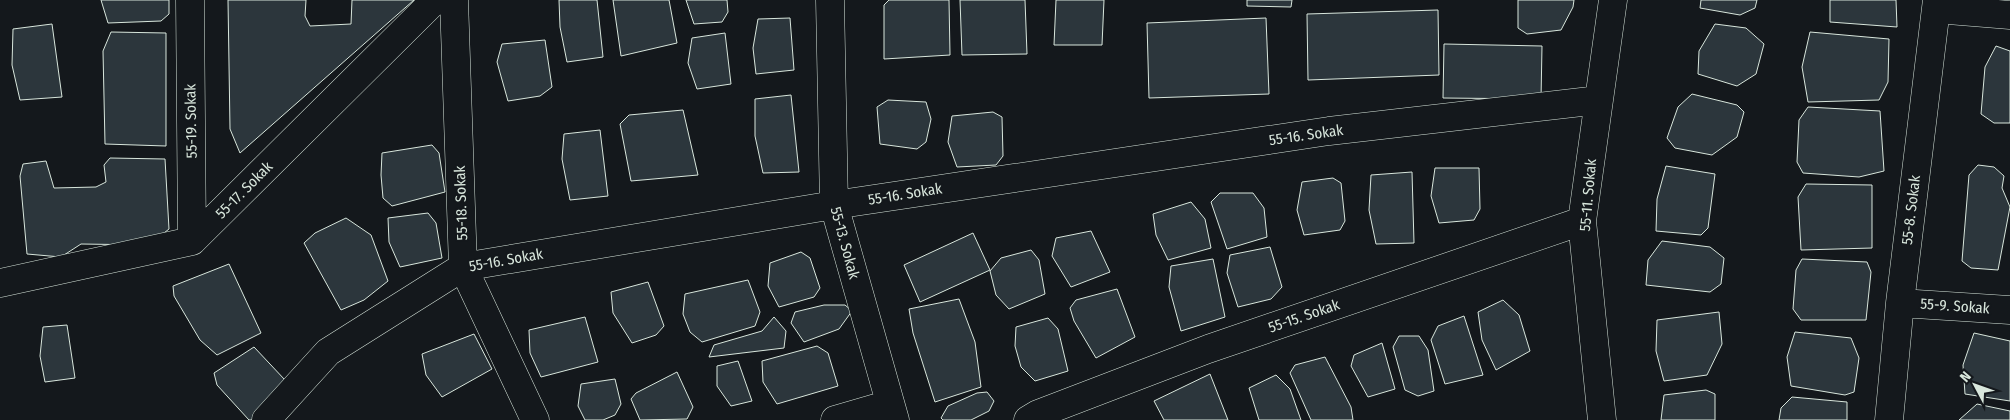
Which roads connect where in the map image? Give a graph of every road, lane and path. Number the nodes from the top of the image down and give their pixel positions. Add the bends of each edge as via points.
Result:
1 (190, 0) edge
2 (435, 0) edge
3 (454, 0) edge
4 (830, 0) edge
5 (1613, 0) edge
6 (1936, 5) edge
7 (2010, 15) edge
8 (1598, 100) junction
9 (834, 205) junction
10 (1582, 221) junction
11 (192, 241) junction
12 (463, 267) junction
13 (0, 283) edge
14 (1900, 303) junction
15 (2010, 310) edge
16 (893, 412) edge
17 (266, 420) edge
18 (535, 420) edge
19 (834, 420) edge
20 (1028, 420) edge
21 (1602, 420) edge
22 (1889, 420) edge

1 - 11 street, 55-19. Sokak
2 - 11 street, 55-17. Sokak
3 - 12 street, 55-18. Sokak
4 - 9 street, 55-13. Sokak
5 - 8 street, 55-11. Sokak
6 - 7 street
6 - 14 street, 55-8. Sokak
8 - 9 street, 55-16. Sokak via 1329,131
8 - 10 street, 55-11. Sokak
9 - 12 street, 55-16. Sokak
9 - 16 street, 55-13. Sokak
10 - 20 street, 55-15. Sokak via 1208,349
10 - 21 street, 55-11. Sokak
11 - 13 street
12 - 17 street, 55-16. Sokak via 328,352
12 - 18 street, 55-18. Sokak
14 - 15 street, 55-9. Sokak
14 - 22 street, 55-8. Sokak
16 - 19 street

